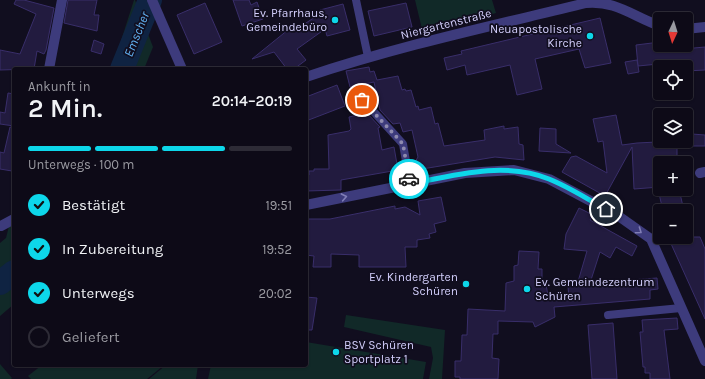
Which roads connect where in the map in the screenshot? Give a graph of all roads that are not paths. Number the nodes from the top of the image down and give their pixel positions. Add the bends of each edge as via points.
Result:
1 (62, 0) edge
2 (152, 0) edge
3 (356, 0) edge
4 (653, 23) edge
5 (705, 27) edge
6 (693, 28) edge
7 (368, 57) junction
8 (49, 67) edge
9 (181, 67) edge
10 (308, 76) edge
11 (362, 100) dead end
12 (410, 184) junction
13 (308, 204) edge
14 (12, 220) edge
15 (1, 226) edge
16 (681, 308) junction
17 (608, 315) dead end
18 (705, 361) edge

1 - 8 street
2 - 9 street
3 - 7 lane
4 - 7 street, Niergartenstraße via 599,1 429,40
5 - 6 street
7 - 10 street, Niergartenstraße
11 - 12 lane via 403,144
13 -> 12 street
12 -> 16 street via 465,173 514,170 549,179 617,215 651,239
14 - 15 street
16 - 17 lane
16 - 18 street

